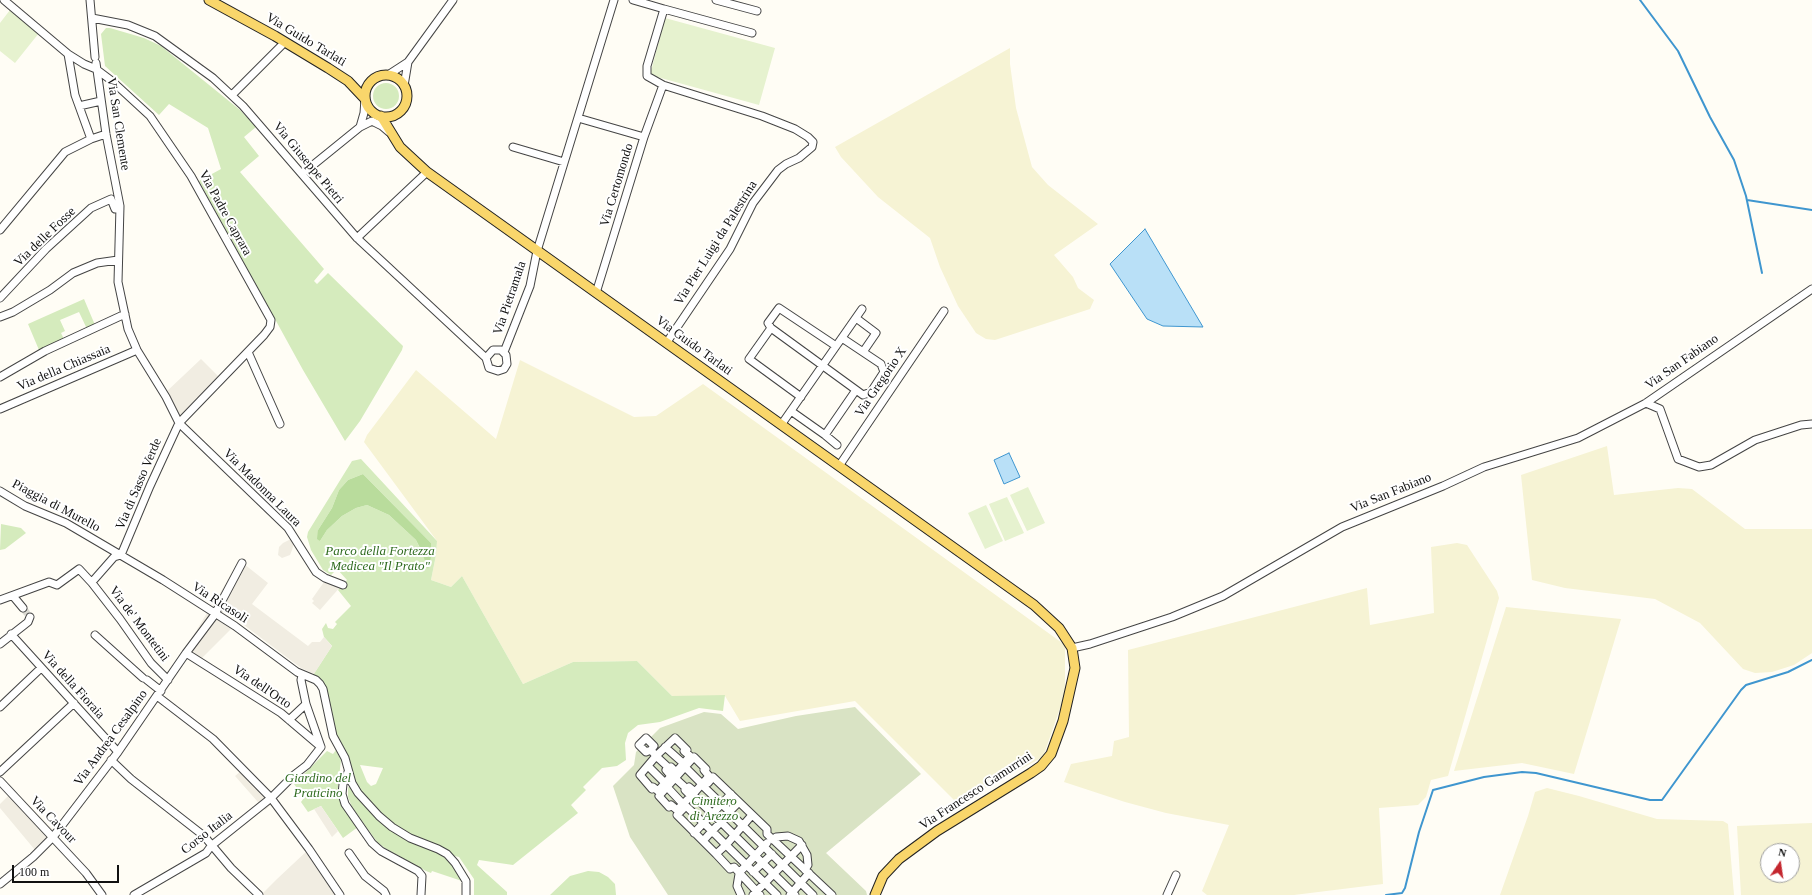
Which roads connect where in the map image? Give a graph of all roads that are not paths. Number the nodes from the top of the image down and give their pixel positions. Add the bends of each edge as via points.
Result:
1 (4, 0) edge
2 (90, 0) edge
3 (209, 0) edge
4 (453, 0) edge
5 (614, 0) edge
6 (633, 0) edge
7 (716, 0) edge
8 (657, 3) edge
9 (664, 9) junction
10 (757, 11) dead end
11 (92, 18) junction
12 (752, 33) dead end
13 (285, 42) junction
14 (68, 54) junction
15 (408, 62) junction
16 (96, 63) junction
17 (388, 75) junction
18 (372, 80) junction
19 (348, 81) junction
20 (663, 85) junction
21 (404, 86) junction
22 (232, 95) junction
23 (365, 99) junction
24 (101, 101) junction
25 (79, 106) junction
26 (396, 114) junction
27 (381, 116) junction
28 (578, 118) junction
29 (372, 121) junction
30 (360, 127) junction
31 (106, 134) junction
32 (393, 135) junction
33 (644, 137) junction
34 (91, 139) junction
35 (512, 147) dead end
36 (564, 162) junction
37 (427, 172) junction
38 (302, 174) junction
39 (120, 209) junction
40 (0, 230) edge
41 (358, 238) junction
42 (537, 251) junction
43 (118, 260) junction
44 (1812, 289) edge
45 (596, 293) junction
46 (0, 298) edge
47 (862, 309) dead end
48 (944, 311) dead end
49 (125, 314) junction
50 (0, 317) edge
51 (856, 318) junction
52 (771, 328) junction
53 (842, 338) junction
54 (667, 342) junction
55 (836, 346) junction
56 (137, 350) junction
57 (248, 352) junction
58 (504, 352) junction
59 (863, 352) junction
60 (486, 358) junction
61 (822, 366) junction
62 (0, 377) edge
63 (222, 379) joint
64 (856, 390) junction
65 (801, 397) junction
66 (1646, 403) junction
67 (0, 409) edge
68 (791, 411) junction
69 (179, 423) junction
70 (280, 424) dead end
71 (1812, 424) edge
72 (782, 425) junction
73 (825, 436) junction
74 (837, 446) dead end
75 (839, 466) junction
76 (866, 485) junction
77 (0, 491) edge
78 (894, 505) junction
79 (936, 528) junction
80 (121, 555) junction
81 (242, 563) dead end
82 (987, 571) junction
83 (92, 582) junction
84 (343, 585) dead end
85 (14, 596) junction
86 (0, 600) edge
87 (23, 608) tunnel mouth
88 (30, 617) dead end
89 (11, 634) junction
90 (95, 635) dead end
91 (0, 644) edge
92 (1072, 648) junction
93 (186, 653) junction
94 (41, 668) junction
95 (302, 675) junction
96 (168, 680) junction
97 (159, 693) junction
98 (74, 703) junction
99 (306, 704) junction
100 (0, 707) edge
101 (289, 720) junction
102 (321, 747) junction
103 (665, 747) junction
104 (118, 752) junction
105 (654, 753) junction
106 (111, 760) junction
107 (684, 765) junction
108 (648, 766) junction
109 (668, 768) junction
110 (0, 772) edge
111 (348, 772) junction
112 (675, 778) junction
113 (0, 781) edge
114 (666, 785) junction
115 (703, 785) junction
116 (687, 789) junction
117 (3, 791) edge
118 (731, 794) junction
119 (695, 796) junction
120 (271, 798) junction
121 (739, 802) junction
122 (722, 804) junction
123 (685, 805) junction
124 (730, 812) junction
125 (712, 813) junction
126 (752, 815) junction
127 (721, 822) junction
128 (703, 823) junction
129 (743, 826) junction
130 (712, 831) junction
131 (694, 833) junction
132 (734, 836) junction
133 (54, 837) junction
134 (772, 839) junction
135 (703, 841) junction
136 (726, 845) junction
137 (802, 845) junction
138 (211, 846) junction
139 (764, 846) junction
140 (349, 853) dead end
141 (716, 854) junction
142 (772, 854) junction
143 (755, 856) junction
144 (791, 856) junction
145 (762, 863) junction
146 (747, 865) junction
147 (783, 865) junction
148 (753, 872) junction
149 (807, 872) junction
150 (739, 874) junction
151 (773, 874) junction
152 (1176, 875) dead end
153 (765, 883) junction
154 (801, 883) junction
155 (0, 884) edge
156 (756, 894) edge
157 (792, 894) edge
158 (102, 895) edge
159 (134, 895) edge
160 (259, 895) edge
161 (340, 895) edge
162 (386, 895) edge
163 (421, 895) edge
164 (466, 895) edge
165 (741, 895) edge
166 (777, 895) edge
167 (813, 895) edge
168 (831, 895) edge
169 (875, 895) edge
170 (1166, 895) edge

1 - 14 street, Via Padre Caprara
2 - 11 street, Via San Clemente
3 - 13 main road, Via Guido Tarlati
4 - 15 street
5 - 28 street, Via Pietramala
6 - 8 street
7 - 10 street
8 - 9 street
9 - 12 street
9 - 20 street via 647,66 647,76
11 - 16 street, Via San Clemente
11 - 22 street, Via Giuseppe Pietri via 128,25 160,39
13 - 19 main road, Via Guido Tarlati
13 - 22 street
14 - 16 street, Via Padre Caprara via 84,64
14 - 25 street
15 - 17 street
15 - 21 street
16 - 24 street, Via San Clemente
16 - 57 street, Via Padre Caprara via 152,119 191,176 271,320 268,331
17 - 18 main road
17 - 21 main road via 395,77
18 - 19 main road
18 - 23 main road via 365,92
19 - 23 main road, Via Guido Tarlati
20 - 33 street, Via Certomondo
20 - 54 street, Via Pier Luigi da Palestrina via 762,116 794,129 813,142 812,147 799,158 778,170 753,203 730,249
21 - 26 main road via 405,105
22 - 38 street, Via Giuseppe Pietri
23 - 27 main road via 370,110
23 - 30 street
24 - 25 street
24 - 31 street, Via San Clemente
25 - 34 street
26 - 27 main road
26 - 32 main road
27 - 29 street
27 - 32 main road, Via Guido Tarlati
28 - 33 street
28 - 36 street, Via Pietramala
29 - 30 street
29 - 32 street
30 - 38 street
31 - 34 street
31 - 39 street, Via San Clemente
32 - 37 main road, Via Guido Tarlati via 404,152
33 - 45 street, Via Certomondo
34 - 40 street via 64,152
35 - 36 street
36 - 42 street, Via Pietramala
37 - 41 street
37 - 42 main road, Via Guido Tarlati
38 - 41 street, Via Giuseppe Pietri
39 - 43 street, Via San Clemente
39 - 46 street, Via delle Fosse via 115,209 111,199 91,208 46,249
41 - 60 street, Via Giuseppe Pietri
42 - 45 main road, Via Guido Tarlati
42 - 58 street, Via Pietramala via 530,286
43 - 49 street, Via San Clemente via 118,282
43 - 50 street via 97,263 73,273 25,305
44 - 66 street, Via San Fabiano
45 - 54 main road, Via Guido Tarlati
47 - 51 street
48 - 75 street, Via Gregorio X
49 - 56 street, Via Madonna Laura
49 - 62 street via 45,351
51 - 53 street
51 - 59 street via 876,333
52 - 55 street via 768,323 779,308
52 - 61 street
52 - 65 street via 749,359
53 - 55 street
53 - 59 street
54 - 72 main road, Via Guido Tarlati
55 - 61 street
56 - 67 street, Via della Chiassaia
56 - 69 street, Via Madonna Laura
57 - 63 street, Via Padre Caprara
57 - 70 street
58 - 60 street via 493,350
58 - 60 street, Via Giuseppe Pietri via 507,364 498,371 488,368
59 - 64 street via 880,364 884,372 871,392 863,395
61 - 64 street
61 - 65 street
63 - 69 street, Via di Sasso Verde
64 - 73 street
65 - 68 street
66 - 71 street via 1660,409 1678,459 1699,467 1711,464 1755,440 1801,425
66 - 92 street, Via San Fabiano via 1578,438 1484,467 1342,527 1223,596 1172,617
68 - 72 street
68 - 73 street
69 - 80 street, Via di Sasso Verde
69 - 84 street, Via Madonna Laura via 288,528 316,572
72 - 75 main road, Via Guido Tarlati
73 - 74 street
75 - 76 main road, Via Guido Tarlati
76 - 78 main road, Via Guido Tarlati
76 - 79 main road via 898,501
77 - 80 street, Piaggia di Murello via 25,506 66,523
78 - 79 main road via 935,530
78 - 82 main road, Via Guido Tarlati
79 - 82 main road
80 - 83 street via 114,557
80 - 95 street, Via Ricasoli via 235,626
81 - 93 street, Via Andrea Cesalpino via 215,615
82 - 92 main road via 1036,607 1059,628
83 - 85 street, Via de' Montetini via 79,569 57,585 49,582
83 - 96 street, Via de' Montetini via 143,654
85 - 86 street
85 - 87 street
88 - 89 street via 28,622
89 - 91 street
89 - 94 street, Via della Fioraia
90 - 97 street
92 - 169 main road, Via Francesco Gamurrini via 1076,668 1063,721 1051,754 1031,773 936,831 899,859 883,876
93 - 96 street, Via Andrea Cesalpino
93 - 101 street, Via dell'Orto via 247,690
94 - 98 street, Via della Fioraia
94 - 100 street
95 - 99 street
95 - 111 street, Via Ricasoli via 316,680 323,688 333,736 345,758
96 - 97 street, Via Andrea Cesalpino
97 - 104 street, Via Andrea Cesalpino
97 - 120 street via 213,739
98 - 104 street, Via della Fioraia
98 - 110 street
99 - 101 street
99 - 102 street
101 - 102 street, Via dell'Orto
102 - 120 street, Corso Italia via 307,765
103 - 105 street
103 - 107 street
103 - 107 street via 675,738 687,750 684,752 690,756
104 - 106 street, Via Andrea Cesalpino
105 - 108 street
105 - 109 street
106 - 133 street, Via Andrea Cesalpino
106 - 138 street via 131,779 204,836
107 - 109 street via 676,772 672,767
107 - 112 street
107 - 115 street
107 - 115 street via 694,757 706,769 704,770 709,776
108 - 114 street
108 - 114 street via 640,775 652,789 653,786 658,791
109 - 114 street via 666,770 671,776
111 - 163 street via 342,794 345,804 372,843 381,851 418,871 422,876
111 - 164 street, Via Ricasoli via 358,793 388,823 410,838 447,854 456,863 466,881
112 - 114 street
112 - 116 street
113 - 117 street, Via Cavour
114 - 123 street
114 - 123 street via 659,796 669,807 671,805 677,810
115 - 116 street via 695,792 689,787
115 - 118 street via 713,777
115 - 119 street
115 - 122 street
116 - 123 street via 685,790 691,796
117 - 133 street, Via Cavour
118 - 121 street
118 - 122 street
119 - 123 street
119 - 125 street
120 - 138 street, Corso Italia
120 - 161 street
121 - 124 street
121 - 126 street
122 - 124 street
122 - 125 street
123 - 128 street
123 - 131 street via 677,815
124 - 127 street
124 - 129 street
125 - 127 street
125 - 128 street
126 - 129 street
126 - 134 street via 767,829 767,834
127 - 130 street
127 - 132 street
128 - 130 street
128 - 131 street
129 - 132 street
129 - 139 street
130 - 135 street
130 - 136 street
131 - 135 street
132 - 136 street
132 - 143 street
133 - 155 street, Via Andrea Cesalpino
133 - 158 street, Via Cavour
134 - 137 street via 788,836
134 - 139 street
134 - 144 street
135 - 141 street
136 - 141 street
136 - 146 street
137 - 144 street
137 - 149 street via 807,858
138 - 159 street, Corso Italia via 206,853
138 - 160 street
139 - 142 street
139 - 143 street
140 - 162 street via 364,876
141 - 150 street via 730,869 734,867
142 - 145 street
142 - 147 street
143 - 145 street
143 - 146 street
144 - 147 street
144 - 149 street
145 - 148 street
145 - 151 street
146 - 148 street
146 - 150 street
147 - 151 street
147 - 154 street
148 - 153 street
149 - 154 street
149 - 168 street
150 - 156 street
150 - 165 street via 737,886
151 - 153 street
151 - 157 street
152 - 170 street
153 - 156 street
153 - 166 street
154 - 157 street
154 - 167 street

